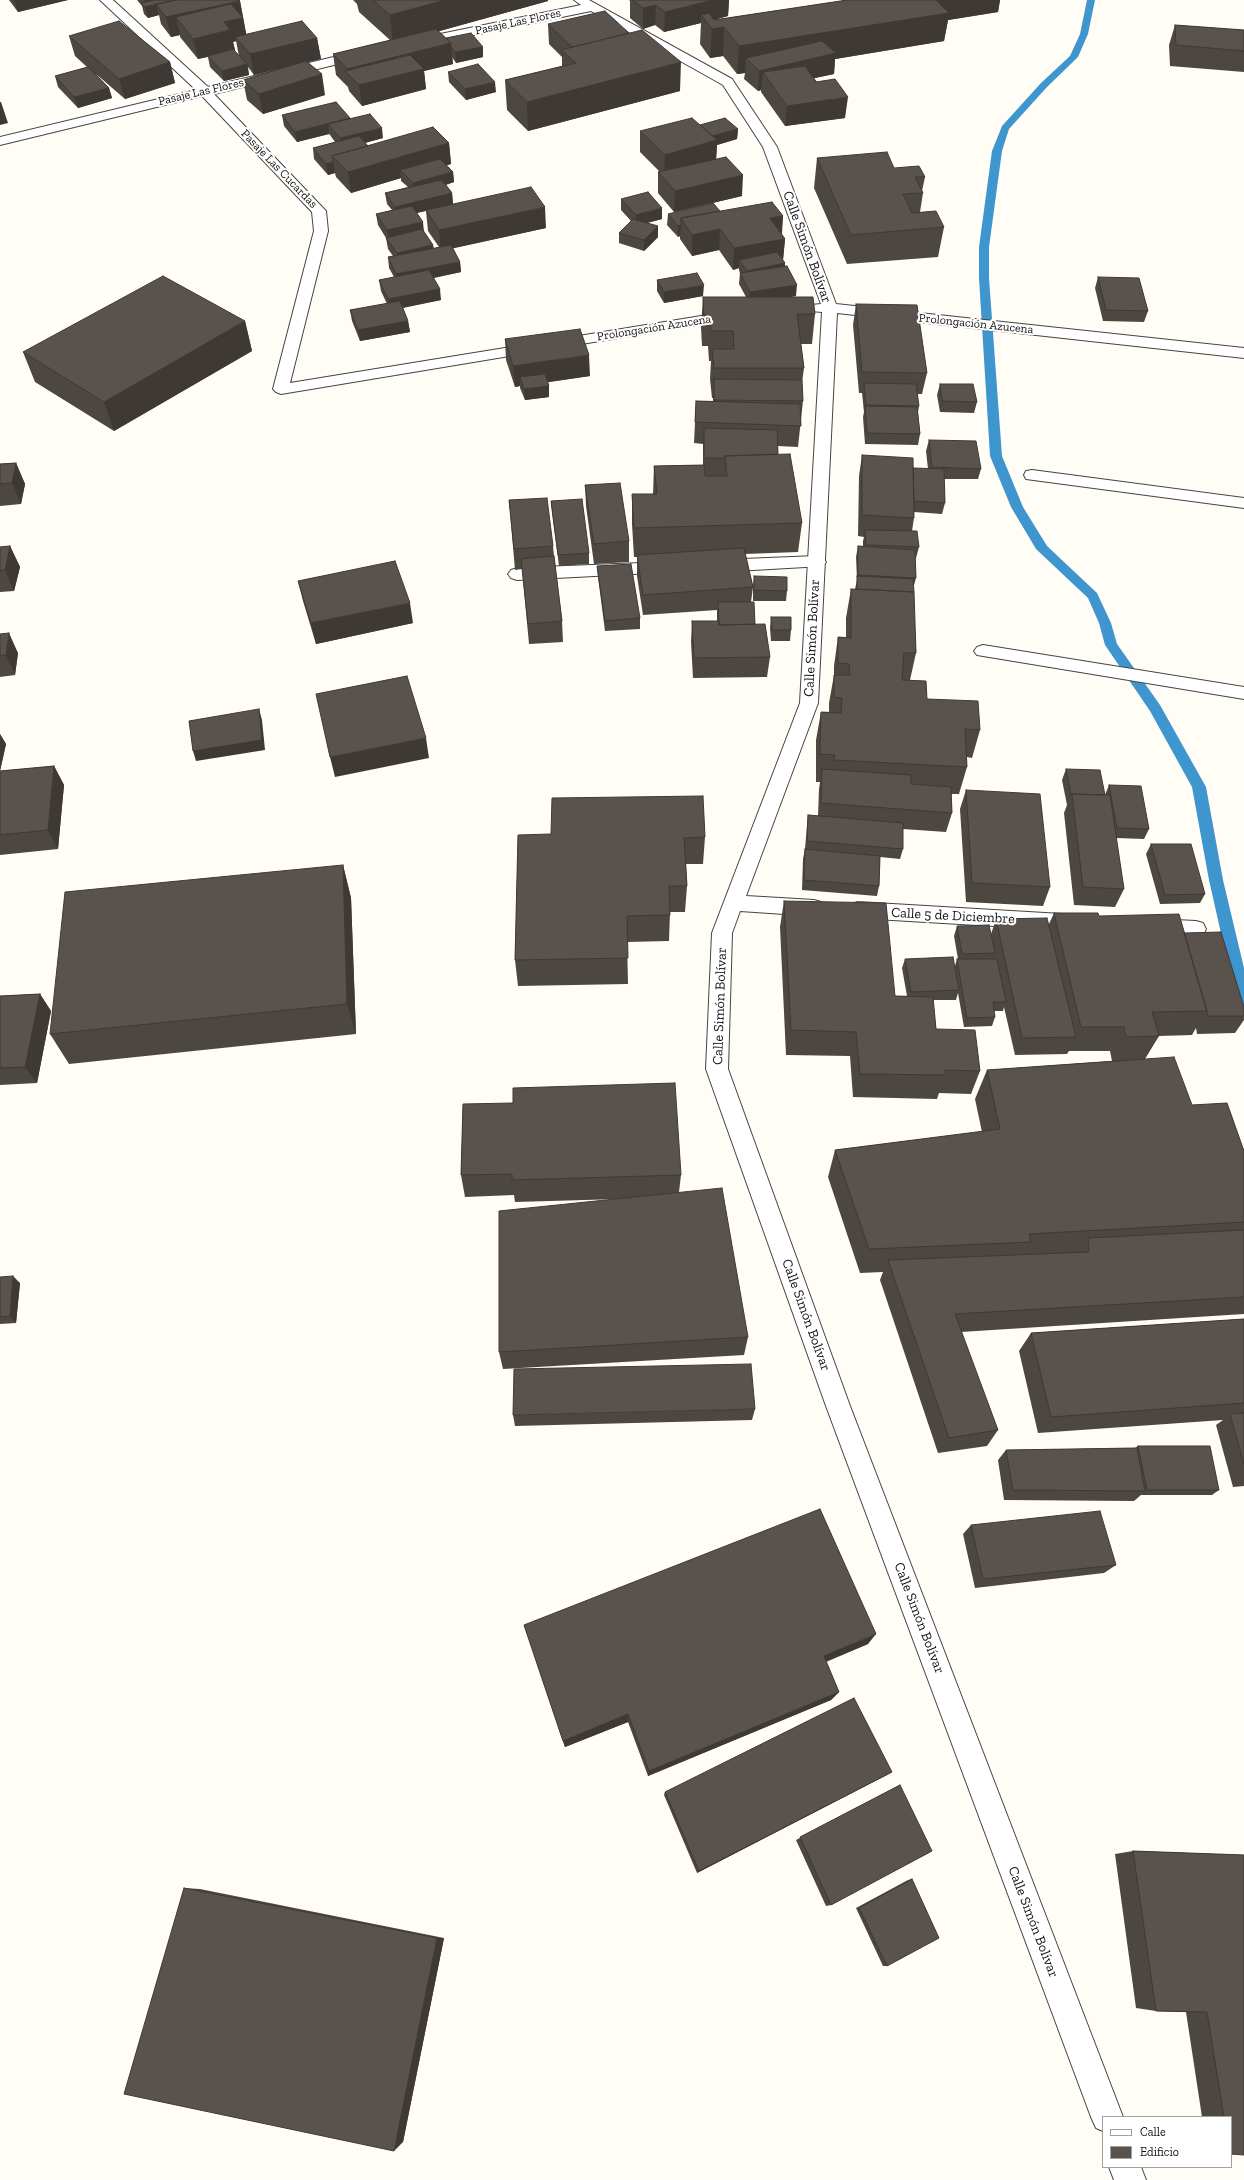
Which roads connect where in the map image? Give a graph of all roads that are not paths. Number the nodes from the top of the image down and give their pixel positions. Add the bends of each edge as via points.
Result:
1 (106, 0) edge
2 (586, 4) edge
3 (406, 45) edge
4 (375, 51) edge
5 (204, 91) junction
6 (0, 141) edge
7 (830, 308) junction
8 (801, 309) edge
9 (750, 312) edge
10 (1244, 353) edge
11 (281, 390) joint
12 (1032, 475) dead end
13 (1244, 503) edge
14 (817, 562) junction
15 (517, 574) edge
16 (983, 651) dead end
17 (1244, 693) edge
18 (733, 904) junction
19 (1100, 924) edge
20 (1132, 926) edge
21 (1196, 929) dead end
22 (1107, 2116) edge
23 (1126, 2168) edge
24 (1130, 2180) edge

1 - 5 street, Pasaje Las Cucardas
2 - 3 street, Pasaje Las Flores
2 - 7 street, Calle Simón Bolívar via 728,82 770,147
4 - 5 street, Pasaje Las Flores
5 - 6 street, Pasaje Las Flores
5 - 11 street, Pasaje Las Cucardas via 319,211 322,231
7 - 8 street, Prolongación Azucena
7 - 10 street, Prolongación Azucena
7 - 14 street, Calle Simón Bolívar
9 - 11 street, Prolongación Azucena
12 - 13 street
14 - 15 street
14 - 18 street, Calle Simón Bolívar via 809,703
16 - 17 street
18 - 19 street, Calle 5 de Diciembre
18 - 22 street, Calle Simón Bolívar via 722,933 717,1069 838,1406
20 - 21 street
23 - 24 street

